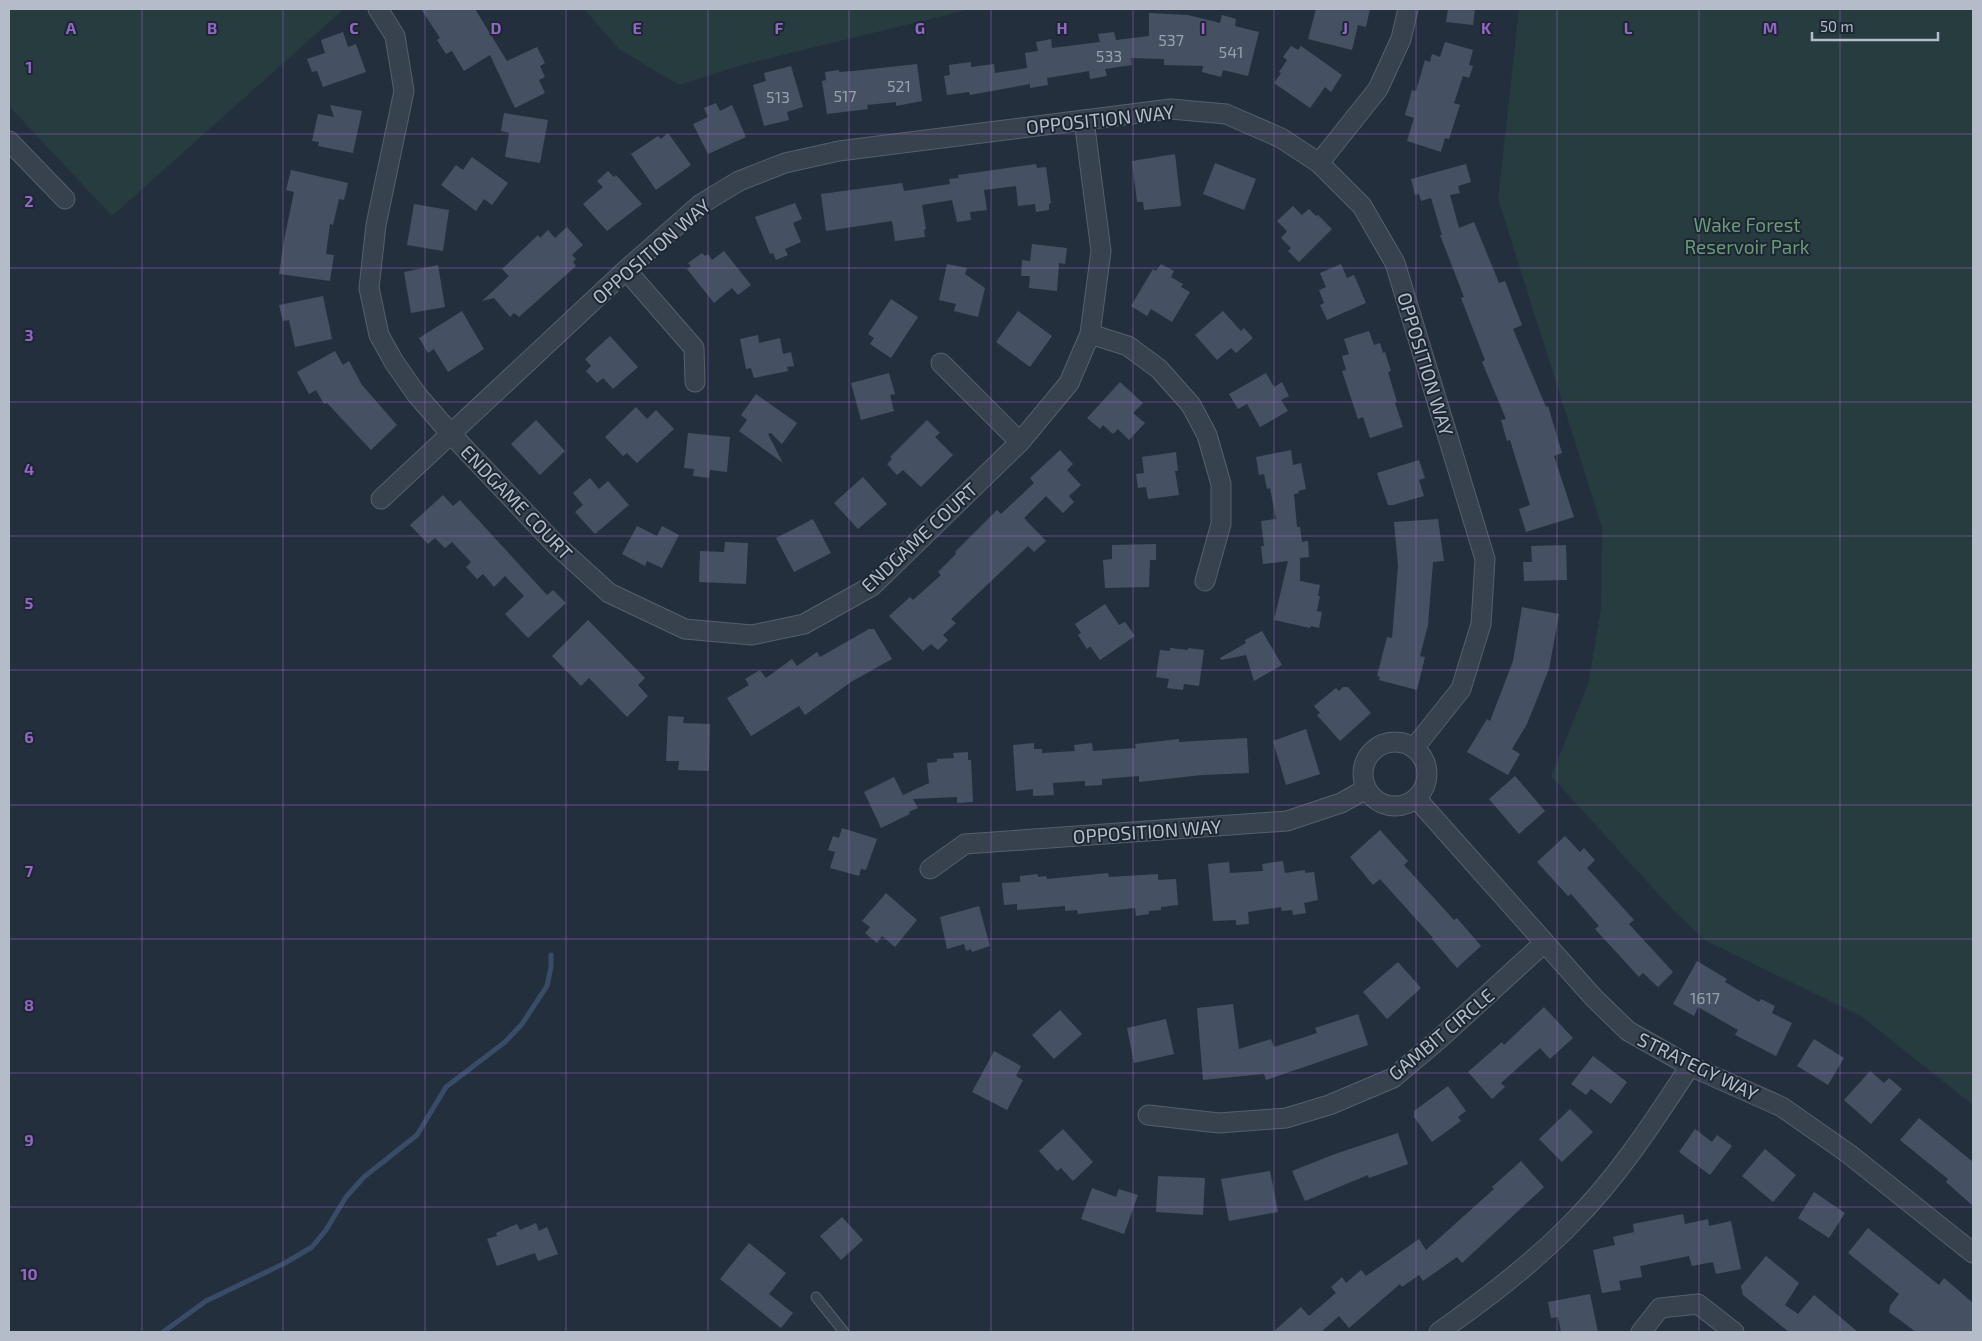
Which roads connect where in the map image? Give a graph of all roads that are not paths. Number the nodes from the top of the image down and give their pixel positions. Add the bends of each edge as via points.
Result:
1 (378, 9) edge
2 (1408, 9) edge
3 (1084, 120) junction
4 (9, 141) edge
5 (1319, 163) junction
6 (65, 199) dead end
7 (626, 270) junction
8 (1090, 334) junction
9 (941, 363) dead end
10 (695, 382) dead end
11 (451, 434) junction
12 (1020, 442) junction
13 (381, 500) dead end
14 (1205, 581) dead end
15 (1414, 748) junction
16 (1366, 790) junction
17 (1416, 798) junction
18 (930, 869) dead end
19 (1544, 943) junction
20 (1690, 1066) junction
21 (1148, 1115) dead end
22 (1973, 1253) edge
23 (816, 1297) dead end
24 (844, 1332) edge
25 (1439, 1332) edge
26 (1641, 1332) edge
27 (1734, 1332) edge

1 - 11 street, ENDGAME COURT via 395,36 404,91 376,225 369,288 379,335 394,362
2 - 5 street via 1401,39 1378,89
3 - 5 street, OPPOSITION WAY via 1171,110 1226,114 1281,138
3 - 7 street, OPPOSITION WAY via 839,151 785,164 740,181 701,204
3 - 8 street, ENDGAME COURT via 1101,252
4 - 6 street
5 - 15 street, OPPOSITION WAY via 1362,206 1395,263 1485,559 1481,624 1461,689
7 - 10 street via 694,348
7 - 11 street, OPPOSITION WAY
8 - 12 street, ENDGAME COURT via 1069,383
8 - 14 street via 1128,346 1159,369 1191,405 1207,435 1221,484 1221,524
9 - 12 street
11 - 12 street, ENDGAME COURT via 556,545 608,593 685,629 752,635 804,624 872,586
11 - 13 street, OPPOSITION WAY
15 - 16 street via 1395,742 1375,748 1364,765
15 - 17 street via 1421,755 1427,773 1426,782
16 - 17 street via 1387,805 1403,805
16 - 18 street, OPPOSITION WAY via 1341,803 1287,821 965,844
17 - 19 street, STRATEGY WAY
19 - 20 street, STRATEGY WAY via 1628,1031
19 - 21 street, GAMBIT CIRCLE via 1393,1078 1329,1105 1286,1118 1218,1123
20 - 22 street, STRATEGY WAY via 1782,1107 1849,1154
20 - 25 street via 1654,1121 1572,1223 1487,1298
23 - 24 lane
26 - 27 street via 1660,1308 1698,1304

